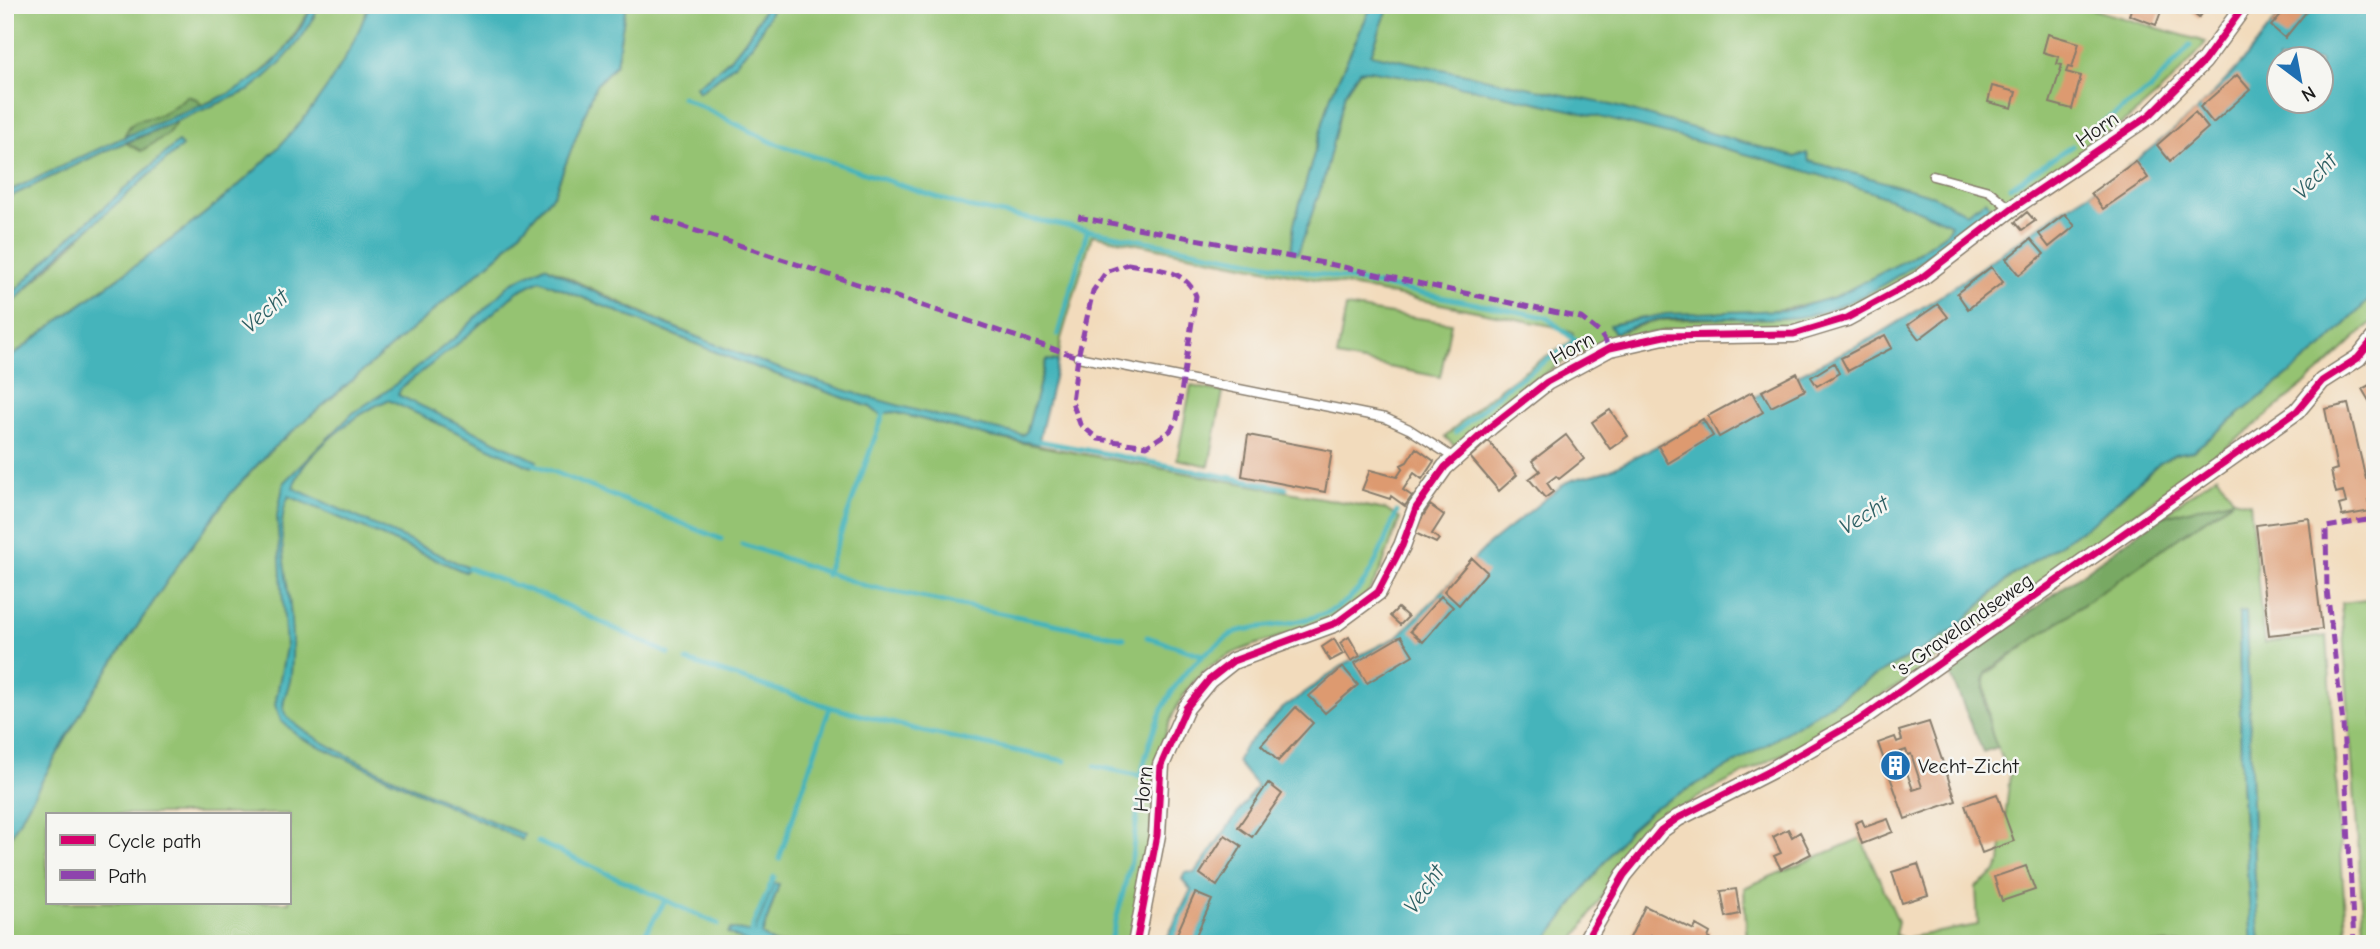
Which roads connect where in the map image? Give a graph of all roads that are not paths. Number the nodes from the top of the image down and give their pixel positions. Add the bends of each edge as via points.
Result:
1 (2245, 5) edge
2 (1933, 176) dead end
3 (2011, 209) junction
4 (2375, 337) edge
5 (1078, 357) dead end
6 (1454, 458) junction
7 (1136, 944) edge
8 (1584, 944) edge

1 - 3 street, Horn via 2204,61 2150,115
2 - 3 lane via 1989,191
3 - 6 street, Horn via 1921,278 1847,318 1794,334 1677,335 1610,348 1547,382
4 - 8 street, 's-Gravelandseweg via 2358,358 2322,381 2297,411 1859,720 1661,830 1624,875
5 - 6 lane via 1385,418
6 - 7 street, Horn via 1416,508 1378,593 1336,622 1233,661 1209,680 1186,708 1161,765 1157,835

